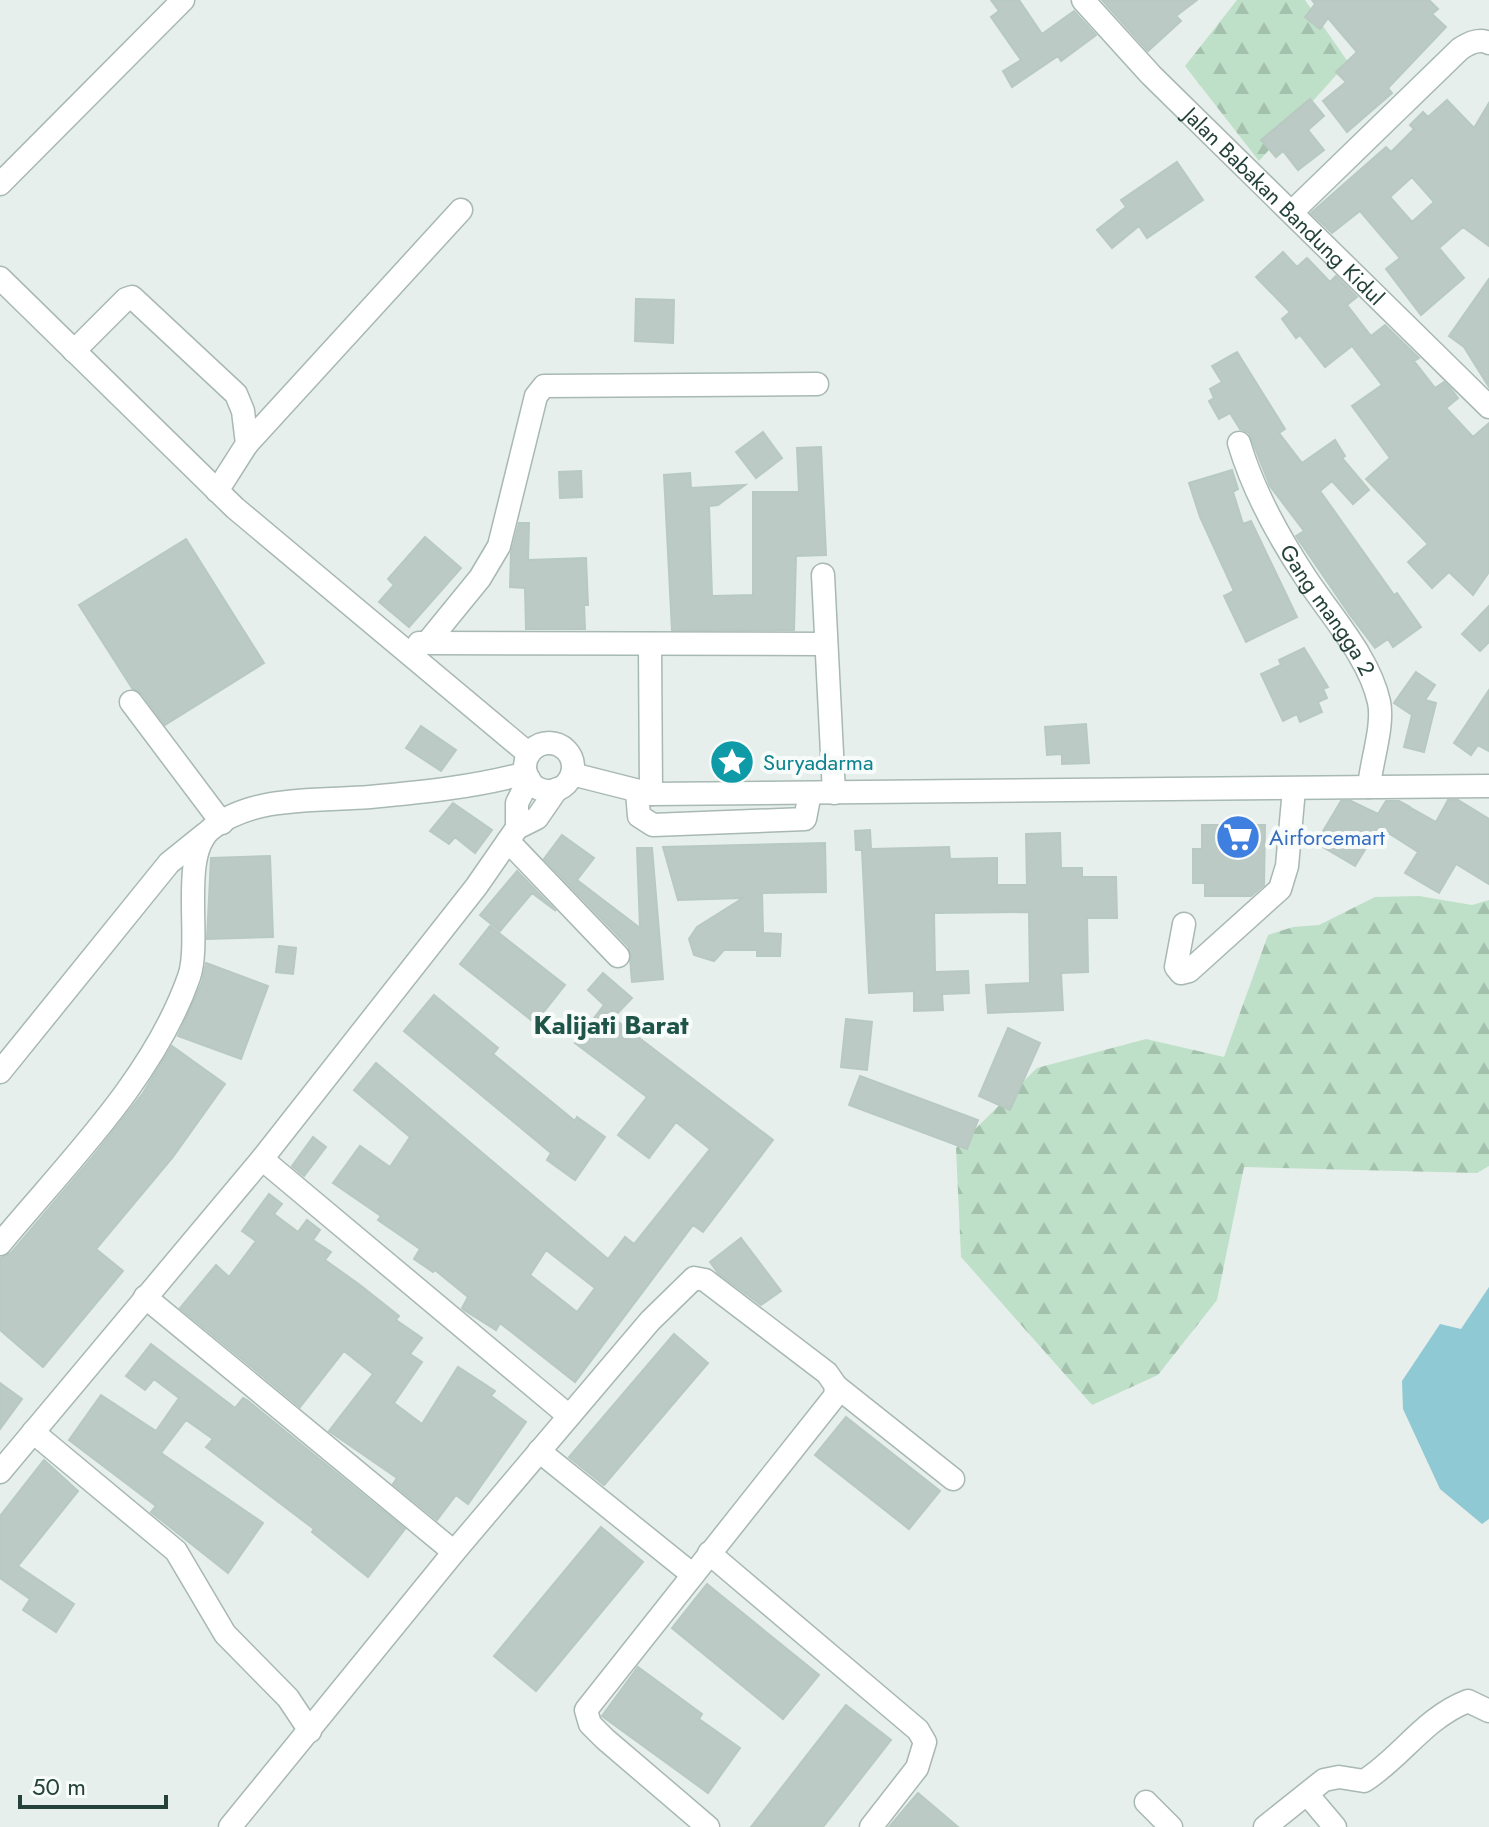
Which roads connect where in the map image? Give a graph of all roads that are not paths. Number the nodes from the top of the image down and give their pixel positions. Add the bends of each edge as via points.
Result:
1 (183, 0) edge
2 (1083, 0) edge
3 (1489, 43) edge
4 (0, 184) edge
5 (461, 210) dead end
6 (1292, 212) junction
7 (0, 278) edge
8 (74, 351) junction
9 (817, 384) dead end
10 (1488, 404) edge
11 (1239, 443) dead end
12 (247, 444) junction
13 (217, 491) junction
14 (823, 575) dead end
15 (392, 642) junction
16 (427, 643) junction
17 (826, 644) junction
18 (650, 645) junction
19 (131, 702) dead end
20 (528, 769) junction
21 (564, 782) junction
22 (1489, 786) edge
23 (1369, 787) junction
24 (1294, 789) junction
25 (644, 793) junction
26 (810, 793) junction
27 (834, 793) junction
28 (216, 827) junction
29 (512, 834) junction
30 (1184, 924) dead end
31 (618, 956) dead end
32 (0, 1072) edge
33 (262, 1159) junction
34 (0, 1244) edge
35 (145, 1297) junction
36 (836, 1386) junction
37 (569, 1416) junction
38 (33, 1432) junction
39 (539, 1451) junction
40 (0, 1472) edge
41 (953, 1479) dead end
42 (454, 1552) junction
43 (709, 1553) junction
44 (693, 1575) junction
45 (1489, 1711) edge
46 (310, 1731) junction
47 (1307, 1794) junction
48 (1146, 1802) dead end
49 (230, 1827) edge
50 (708, 1827) edge
51 (871, 1827) edge
52 (1171, 1827) edge
53 (1265, 1827) edge
54 (1335, 1827) edge

1 - 4 street
2 - 6 street, Jalan Babakan Bandung Kidul via 1151,75
3 - 6 street via 1483,40 1460,49
5 - 12 street
6 - 10 street, Jalan Babakan Bandung Kidul
7 - 8 street
8 - 12 street via 126,299 135,298 236,394
8 - 13 street
9 - 16 street via 544,386 536,396 499,546
11 - 23 street, Gang mangga 2 via 1272,521 1375,690 1380,704
12 - 13 street
13 - 15 street
14 - 17 street
15 - 16 street
15 - 20 street
16 - 18 street
17 - 18 street
17 - 27 street
18 - 25 street
19 - 28 street
20 - 21 street via 537,788
20 - 21 street via 543,744 559,746 571,758
20 - 28 street via 476,786 280,803
20 - 29 street
21 - 25 street
21 - 29 street via 537,818
22 - 23 street
23 - 24 street
24 - 27 street
24 - 30 street via 1280,889 1181,973 1176,967
25 - 26 street
25 - 26 street via 639,816 653,825 805,819
26 - 27 street
28 - 32 street via 169,863
28 - 34 street via 194,876 190,975 161,1039
29 - 31 street
29 - 33 street
33 - 35 street
33 - 37 street
35 - 38 street
35 - 42 street
36 - 37 street via 827,1373 694,1278
36 - 41 street
36 - 43 street via 835,1396
37 - 39 street
38 - 40 street
38 - 46 street via 176,1551 225,1634 288,1698
39 - 42 street
39 - 44 street
42 - 46 street
43 - 44 street
43 - 51 street via 918,1730 925,1742 917,1768
44 - 50 street via 586,1710 597,1732
45 - 47 street via 1468,1701 1450,1708 1364,1781 1331,1777
46 - 49 street
47 - 53 street
47 - 54 street
48 - 52 street

